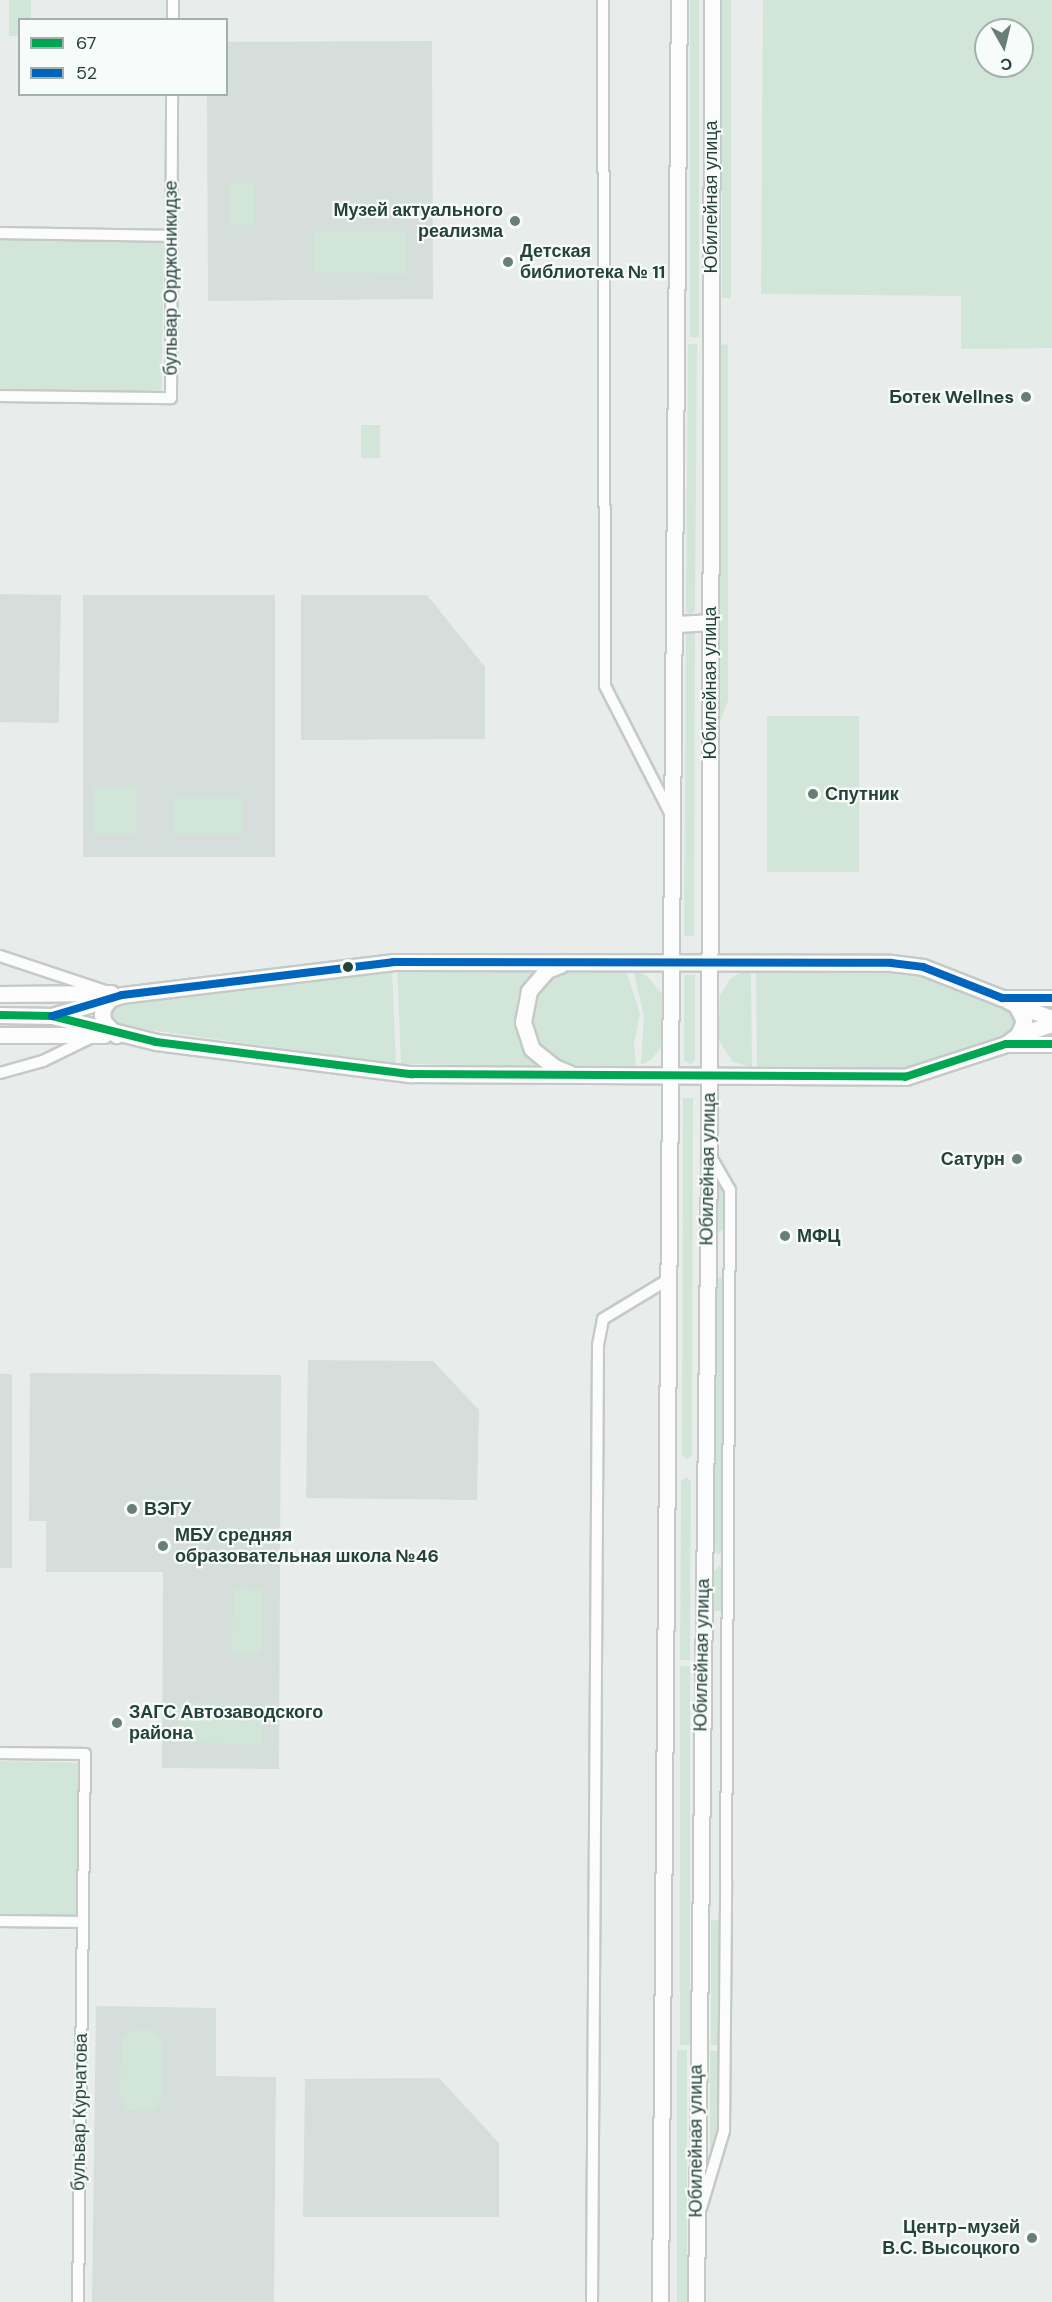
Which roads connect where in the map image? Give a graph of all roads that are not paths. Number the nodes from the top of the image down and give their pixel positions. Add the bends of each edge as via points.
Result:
1 (173, 0) edge
2 (603, 0) edge
3 (679, 0) edge
4 (712, 0) edge
5 (173, 18) edge
6 (172, 96) edge
7 (0, 233) edge
8 (172, 236) junction
9 (0, 396) edge
10 (710, 622) junction
11 (675, 624) junction
12 (673, 820) junction
13 (2, 956) edge
14 (569, 963) junction
15 (710, 964) junction
16 (673, 965) junction
17 (0, 994) edge
18 (115, 995) junction
19 (1002, 998) junction
20 (1052, 998) edge
21 (1016, 1005) junction
22 (0, 1015) edge
23 (52, 1016) junction
24 (1052, 1018) edge
25 (1052, 1024) edge
26 (0, 1035) edge
27 (116, 1035) junction
28 (95, 1036) junction
29 (1012, 1039) junction
30 (1052, 1044) edge
31 (0, 1073) edge
32 (576, 1076) junction
33 (671, 1077) junction
34 (709, 1077) junction
35 (709, 1153) junction
36 (669, 1279) junction
37 (0, 1753) edge
38 (0, 1921) edge
39 (82, 1922) junction
40 (696, 2223) junction
41 (78, 2302) edge
42 (592, 2302) edge
43 (660, 2302) edge
44 (696, 2302) edge

1 - 5 street
2 - 12 street via 604,686
3 - 11 main road, Юбилейная улица
4 - 10 main road, Юбилейная улица
6 - 8 street, бульвар Орджоникидзе
7 - 8 street
8 - 9 street, бульвар Орджоникидзе via 171,398
10 - 11 main road
10 - 15 main road, Юбилейная улица
11 - 12 main road, Юбилейная улица
12 - 16 main road, Юбилейная улица
13 - 18 street
14 - 16 main road
14 - 18 main road via 372,964
14 - 32 main road via 547,970 537,980 529,991 523,1022 524,1034 542,1060
15 - 16 main road
15 - 19 main road via 908,964
15 - 34 main road, Юбилейная улица
16 - 33 main road, Юбилейная улица
17 - 18 main road
18 - 23 main road
18 - 27 main road via 102,1014
19 - 20 main road
19 - 21 main road
21 - 24 main road
21 - 29 main road via 1024,1021
22 - 23 main road
23 - 27 main road
25 - 29 main road
26 - 28 main road
27 - 28 main road
27 - 32 main road via 411,1074
28 - 31 street via 43,1061
29 - 30 main road
29 - 34 main road via 906,1077
32 - 33 main road
33 - 34 main road
33 - 36 main road, Юбилейная улица
34 - 35 main road, Юбилейная улица
35 - 40 main road, Юбилейная улица
35 - 40 street via 730,1190 724,2131
36 - 42 street via 603,1319 598,1345
36 - 43 main road, Юбилейная улица
37 - 39 street, бульвар Курчатова via 85,1754
38 - 39 street
39 - 41 street, бульвар Курчатова
40 - 44 main road, Юбилейная улица

